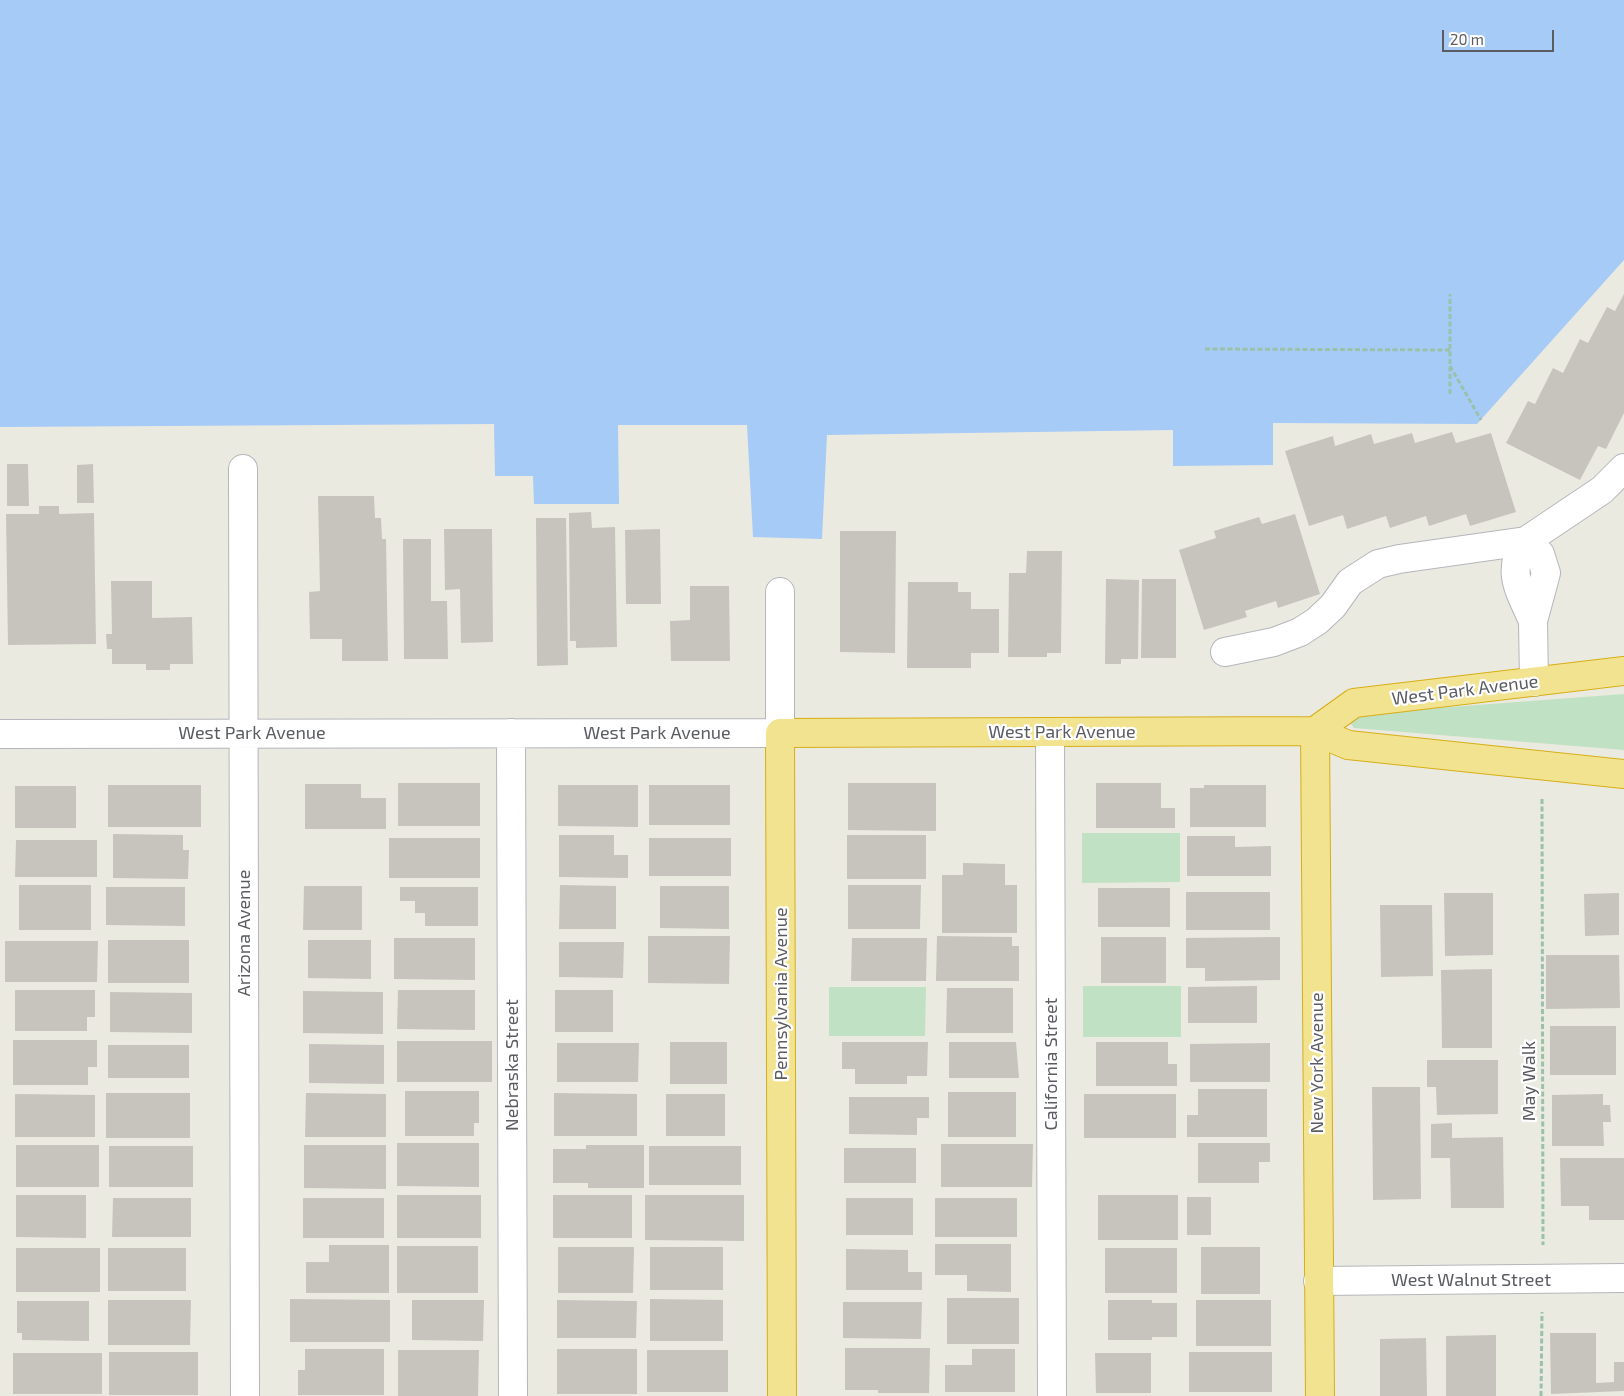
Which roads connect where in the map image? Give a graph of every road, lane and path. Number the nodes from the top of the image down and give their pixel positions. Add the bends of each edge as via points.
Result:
1 (1450, 294) dead end
2 (1205, 349) dead end
3 (1450, 350) junction
4 (1450, 366) junction
5 (1450, 394) dead end
6 (1481, 420) dead end
7 (1624, 468) edge
8 (243, 469) dead end
9 (1526, 541) junction
10 (780, 592) dead end
11 (1225, 652) dead end
12 (1624, 671) edge
13 (1534, 682) junction
14 (1315, 731) junction
15 (243, 733) junction
16 (511, 733) junction
17 (780, 733) junction
18 (1050, 733) junction
19 (0, 734) edge
20 (1542, 765) junction
21 (1624, 774) edge
22 (1624, 1278) edge
23 (1543, 1279) junction
24 (1318, 1281) junction
25 (245, 1396) edge
26 (513, 1396) edge
27 (782, 1396) edge
28 (1052, 1396) edge
29 (1320, 1396) edge
30 (1541, 1396) edge

1 - 3 path
2 - 3 path
3 - 4 path
4 - 5 path
4 - 6 path
7 - 9 street via 1602,490
8 - 15 street, Arizona Avenue
9 - 11 street via 1378,564 1350,582 1333,606 1300,632 1274,642
9 - 13 street via 1540,554 1546,573 1533,621
10 - 17 street, Pennsylvania Avenue
12 - 13 highway, West Park Avenue
13 - 14 highway, West Park Avenue via 1354,703
14 - 18 highway, West Park Avenue
14 - 20 highway, West Park Avenue via 1348,745
14 - 24 highway, New York Avenue
15 - 16 street, West Park Avenue
15 - 19 street, West Park Avenue
15 - 25 street, Arizona Avenue
16 - 17 street, West Park Avenue
16 - 26 street, Nebraska Street
17 - 18 highway, West Park Avenue
17 - 27 highway, Pennsylvania Avenue
18 - 28 street, California Street
20 - 21 highway, West Park Avenue
20 - 23 path, May Walk
22 - 23 street, West Walnut Street
23 - 24 street, West Walnut Street
23 - 30 path, May Walk
24 - 29 highway, New York Avenue

